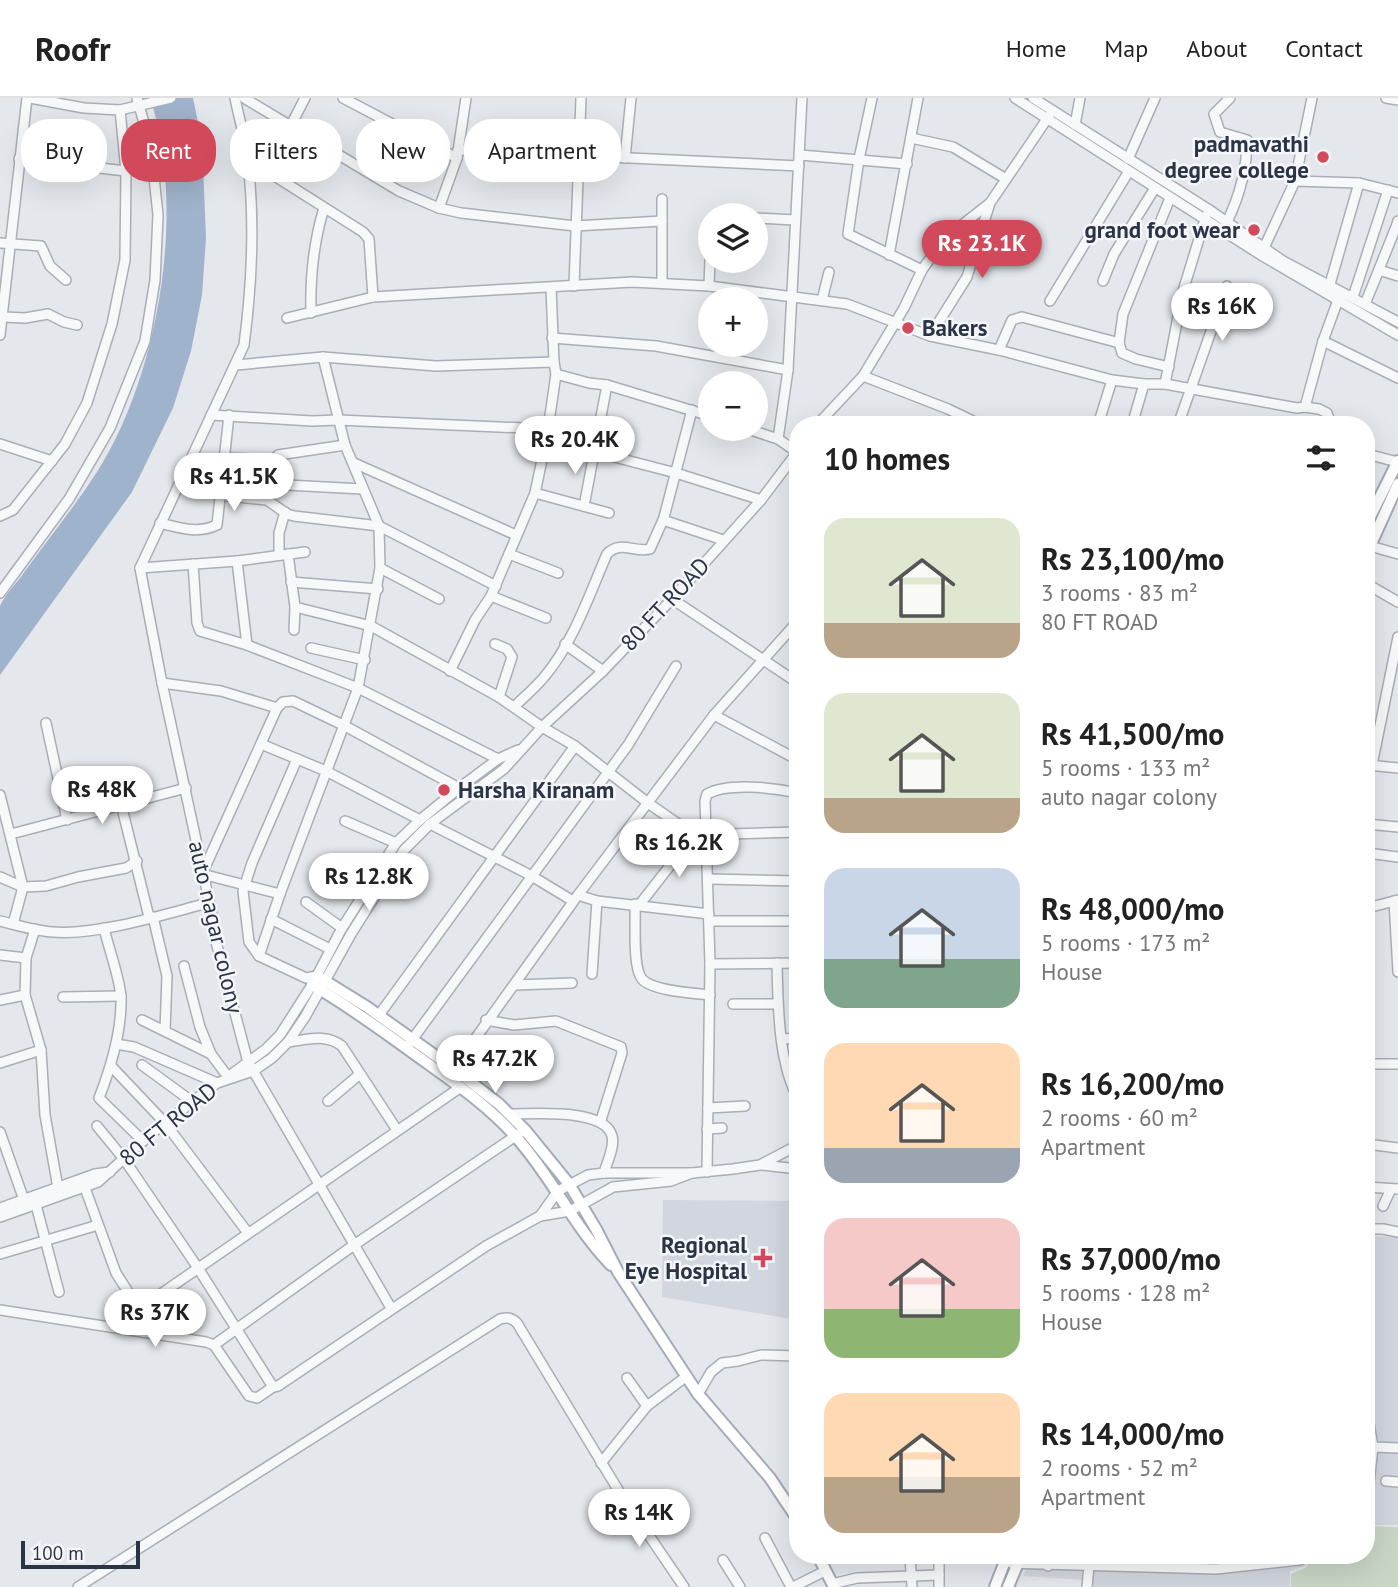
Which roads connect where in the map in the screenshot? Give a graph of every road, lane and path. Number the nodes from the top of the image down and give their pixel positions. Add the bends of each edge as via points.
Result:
1 (29, 98) edge
2 (171, 98) edge
3 (235, 98) edge
4 (244, 98) edge
5 (305, 98) edge
6 (343, 98) edge
7 (466, 98) edge
8 (581, 98) edge
9 (631, 98) edge
10 (802, 98) edge
11 (872, 98) edge
12 (918, 98) edge
13 (1015, 98) edge
14 (1033, 98) edge
15 (1080, 98) edge
16 (1155, 98) edge
17 (1230, 98) edge
18 (1312, 98) edge
19 (1386, 98) edge
20 (1398, 100) edge
21 (141, 103) edge
22 (120, 110) junction
23 (1050, 115) junction
24 (239, 119) edge
25 (277, 119) edge
26 (294, 119) edge
27 (580, 119) edge
28 (121, 120) edge
29 (1075, 125) junction
30 (911, 138) junction
31 (457, 154) junction
32 (464, 154) edge
33 (800, 155) junction
34 (342, 158) edge
35 (621, 158) edge
36 (625, 158) junction
37 (19, 159) junction
38 (859, 159) junction
39 (1128, 159) junction
40 (907, 164) junction
41 (799, 166) junction
42 (121, 170) edge
43 (1129, 171) junction
44 (1006, 179) junction
45 (1295, 181) junction
46 (126, 182) edge
47 (250, 182) edge
48 (284, 182) edge
49 (577, 182) edge
50 (1359, 183) junction
51 (1155, 188) junction
52 (1393, 192) edge
53 (1170, 198) junction
54 (662, 199) dead end
55 (989, 203) junction
56 (324, 208) junction
57 (439, 208) junction
58 (1208, 209) junction
59 (768, 218) edge
60 (795, 219) junction
61 (1204, 220) junction
62 (662, 221) junction
63 (1398, 221) edge
64 (1227, 222) junction
65 (575, 226) junction
66 (5, 243) edge
67 (1263, 252) junction
68 (890, 255) junction
69 (922, 270) junction
70 (1379, 270) junction
71 (829, 272) dead end
72 (710, 273) edge
73 (1398, 276) edge
74 (65, 280) dead end
75 (1103, 281) dead end
76 (662, 282) junction
77 (1330, 284) junction
78 (574, 286) junction
79 (709, 286) junction
80 (1227, 286) dead end
81 (551, 288) junction
82 (3, 295) edge
83 (792, 296) junction
84 (373, 297) junction
85 (1353, 297) junction
86 (822, 300) junction
87 (1338, 300) junction
88 (1051, 301) dead end
89 (1365, 304) junction
90 (312, 313) junction
91 (3, 317) junction
92 (287, 318) dead end
93 (1397, 318) edge
94 (895, 324) junction
95 (77, 325) dead end
96 (0, 335) edge
97 (1398, 335) edge
98 (930, 336) junction
99 (552, 338) junction
100 (1323, 341) junction
101 (1119, 343) junction
102 (999, 350) junction
103 (323, 357) junction
104 (554, 362) junction
105 (236, 365) junction
106 (1169, 367) junction
107 (788, 370) junction
108 (556, 374) junction
109 (863, 376) junction
110 (1398, 378) edge
111 (1112, 380) junction
112 (1144, 384) junction
113 (1165, 384) junction
114 (607, 385) junction
115 (1190, 389) junction
116 (1305, 407) junction
117 (692, 410) junction
118 (698, 412) edge
119 (211, 415) junction
120 (229, 415) junction
121 (825, 416) edge
122 (962, 416) edge
123 (1101, 416) edge
124 (1135, 416) edge
125 (1181, 416) edge
126 (1328, 416) edge
127 (338, 420) junction
128 (547, 429) junction
129 (768, 436) edge
130 (778, 439) junction
131 (0, 444) edge
132 (345, 444) junction
133 (789, 446) edge
134 (595, 452) junction
135 (1375, 456) edge
136 (223, 458) junction
137 (52, 461) junction
138 (1398, 462) edge
139 (354, 463) junction
140 (789, 464) edge
141 (677, 473) junction
142 (1398, 484) edge
143 (287, 485) dead end
144 (362, 489) junction
145 (535, 493) junction
146 (219, 495) junction
147 (761, 500) junction
148 (584, 506) junction
149 (1375, 507) edge
150 (285, 512) junction
151 (609, 513) dead end
152 (0, 516) edge
153 (663, 521) junction
154 (160, 523) junction
155 (379, 526) junction
156 (516, 535) junction
157 (1375, 535) edge
158 (723, 540) junction
159 (305, 551) dead end
160 (1375, 551) edge
161 (284, 554) junction
162 (509, 554) junction
163 (1398, 554) edge
164 (237, 561) junction
165 (193, 564) junction
166 (140, 568) junction
167 (380, 568) junction
168 (558, 573) dead end
169 (290, 582) junction
170 (496, 586) junction
171 (378, 589) junction
172 (1375, 589) edge
173 (0, 593) edge
174 (491, 596) junction
175 (439, 599) dead end
176 (671, 599) junction
177 (1398, 602) edge
178 (295, 607) junction
179 (546, 618) dead end
180 (371, 626) junction
181 (295, 630) dead end
182 (789, 630) edge
183 (1398, 637) edge
184 (514, 641) dead end
185 (495, 644) dead end
186 (565, 644) junction
187 (247, 645) junction
188 (312, 648) dead end
189 (511, 653) junction
190 (365, 660) junction
191 (762, 661) junction
192 (676, 666) dead end
193 (450, 671) junction
194 (603, 671) junction
195 (789, 677) edge
196 (162, 683) junction
197 (358, 688) junction
198 (499, 697) junction
199 (514, 706) junction
200 (277, 708) junction
201 (714, 715) junction
202 (46, 723) dead end
203 (345, 726) junction
204 (542, 727) junction
205 (1375, 739) edge
206 (261, 744) junction
207 (575, 746) junction
208 (522, 748) junction
209 (789, 755) edge
210 (297, 759) junction
211 (498, 759) junction
212 (1375, 766) edge
213 (1398, 768) edge
214 (326, 771) junction
215 (610, 771) junction
216 (117, 784) dead end
217 (186, 788) junction
218 (459, 788) junction
219 (789, 791) edge
220 (0, 795) edge
221 (648, 803) junction
222 (120, 806) junction
223 (67, 820) junction
224 (420, 820) junction
225 (345, 821) dead end
226 (430, 824) junction
227 (1375, 825) edge
228 (1398, 827) edge
229 (789, 832) edge
230 (11, 834) junction
231 (694, 835) junction
232 (706, 835) junction
233 (396, 843) junction
234 (1375, 854) edge
235 (1398, 857) edge
236 (492, 858) junction
237 (137, 862) junction
238 (202, 874) junction
239 (530, 876) junction
240 (0, 877) edge
241 (709, 879) junction
242 (789, 881) edge
243 (245, 885) junction
244 (23, 887) junction
245 (280, 894) junction
246 (576, 898) junction
247 (597, 901) junction
248 (1396, 901) edge
249 (306, 902) dead end
250 (208, 904) junction
251 (638, 904) junction
252 (1375, 904) edge
253 (151, 917) junction
254 (709, 917) junction
255 (271, 919) junction
256 (0, 921) edge
257 (789, 921) edge
258 (13, 924) junction
259 (104, 928) junction
260 (342, 928) junction
261 (35, 929) junction
262 (330, 949) junction
263 (0, 956) edge
264 (259, 956) junction
265 (26, 958) junction
266 (776, 963) junction
267 (789, 963) edge
268 (710, 964) junction
269 (184, 966) dead end
270 (1398, 972) edge
271 (592, 974) dead end
272 (319, 983) junction
273 (572, 983) dead end
274 (514, 985) junction
275 (25, 995) junction
276 (710, 995) junction
277 (121, 996) junction
278 (63, 997) dead end
279 (0, 1000) edge
280 (733, 1004) dead end
281 (778, 1004) junction
282 (379, 1015) junction
283 (142, 1020) dead end
284 (486, 1020) junction
285 (165, 1031) junction
286 (782, 1039) junction
287 (789, 1039) edge
288 (288, 1042) junction
289 (116, 1044) junction
290 (409, 1044) junction
291 (41, 1050) junction
292 (211, 1055) junction
293 (248, 1062) junction
294 (0, 1063) edge
295 (1375, 1064) edge
296 (1398, 1064) edge
297 (142, 1065) dead end
298 (111, 1066) junction
299 (253, 1071) junction
300 (360, 1074) junction
301 (450, 1074) junction
302 (228, 1077) junction
303 (217, 1083) junction
304 (789, 1083) edge
305 (461, 1087) junction
306 (328, 1101) dead end
307 (194, 1102) junction
308 (745, 1106) dead end
309 (708, 1108) junction
310 (511, 1114) junction
311 (601, 1120) junction
312 (164, 1123) junction
313 (97, 1126) dead end
314 (722, 1128) dead end
315 (707, 1129) junction
316 (397, 1130) junction
317 (0, 1132) edge
318 (520, 1133) junction
319 (143, 1141) junction
320 (1375, 1145) edge
321 (1398, 1148) edge
322 (789, 1150) edge
323 (124, 1159) junction
324 (760, 1165) junction
325 (789, 1168) edge
326 (110, 1172) junction
327 (707, 1172) junction
328 (604, 1173) junction
329 (692, 1173) junction
330 (320, 1184) junction
331 (569, 1184) junction
332 (58, 1188) junction
333 (85, 1188) junction
334 (1375, 1188) edge
335 (1394, 1189) edge
336 (558, 1191) junction
337 (24, 1200) junction
338 (582, 1204) junction
339 (36, 1205) junction
340 (1383, 1206) dead end
341 (0, 1208) edge
342 (570, 1210) junction
343 (540, 1216) junction
344 (0, 1217) edge
345 (98, 1225) junction
346 (1375, 1229) edge
347 (1398, 1232) edge
348 (248, 1233) junction
349 (46, 1241) junction
350 (354, 1245) junction
351 (0, 1254) edge
352 (198, 1268) junction
353 (618, 1272) junction
354 (59, 1292) dead end
355 (391, 1308) junction
356 (138, 1309) junction
357 (0, 1310) edge
358 (120, 1328) junction
359 (236, 1331) junction
360 (214, 1345) junction
361 (789, 1356) edge
362 (687, 1376) junction
363 (627, 1378) dead end
364 (273, 1387) junction
365 (698, 1394) junction
366 (646, 1406) junction
367 (1375, 1447) edge
368 (1398, 1448) edge
369 (601, 1463) junction
370 (1386, 1481) dead end
371 (1398, 1482) edge
372 (789, 1506) edge
373 (765, 1538) dead end
374 (723, 1560) dead end
375 (822, 1564) edge
376 (910, 1564) edge
377 (939, 1564) edge
378 (1004, 1564) edge
379 (1017, 1564) edge
380 (1038, 1564) edge
381 (1263, 1564) edge
382 (1048, 1566) joint
383 (1089, 1566) junction
384 (825, 1571) junction
385 (911, 1575) junction
386 (939, 1575) junction
387 (833, 1585) edge
388 (78, 1587) edge
389 (684, 1587) edge
390 (740, 1587) edge
391 (792, 1587) edge
392 (912, 1587) edge
393 (939, 1587) edge
394 (995, 1587) edge
395 (1008, 1587) edge
396 (1087, 1587) edge

1 - 22 street
1 - 37 street
2 - 21 street
3 - 24 street
4 - 25 street
5 - 26 street
6 - 31 street
7 - 31 street
8 - 27 street
9 - 36 street
10 - 33 street
11 - 38 street
12 - 30 street
13 - 23 street
14 - 23 street
15 - 29 street
16 - 39 street
17 - 64 street via 1214,114 1220,132 1247,140 1247,159 1239,197
18 - 45 street
19 - 20 street
21 - 22 street
21 - 173 street via 158,215 155,280 145,341 110,428 69,499
22 - 28 street
23 - 29 street
23 - 43 street
23 - 44 street
29 - 39 street
30 - 40 street
30 - 44 street via 953,148
31 - 32 street
31 - 57 street
33 - 38 street
33 - 41 street
34 - 57 street
35 - 36 street
36 - 41 street
37 - 42 street
37 - 66 street
38 - 40 street
38 - 68 street via 848,234
39 - 58 street
40 - 68 street
41 - 60 street
43 - 51 street
43 - 88 street
44 - 55 street
45 - 50 street
45 - 67 street
46 - 137 street via 125,260 112,324 87,403
47 - 105 street via 249,305 244,345
48 - 56 street
49 - 65 street
50 - 52 street
50 - 77 street
51 - 53 street
51 - 75 street via 1114,254
52 - 85 street
53 - 61 street
53 - 101 street via 1123,314
54 - 62 street
55 - 69 street via 953,232
55 - 98 street via 967,277
56 - 84 street via 369,239
56 - 90 street via 313,247
57 - 65 street
58 - 61 street
58 - 64 street
59 - 60 street
60 - 83 street
61 - 67 street
61 - 106 street via 1183,291
62 - 65 street
62 - 76 street
63 - 70 street
64 - 67 street
65 - 78 street
66 - 74 street via 41,246 50,266
66 - 82 street
67 - 77 street
67 - 87 street
68 - 69 street
69 - 94 street
70 - 73 street
70 - 89 street
71 - 86 street
72 - 79 street
76 - 78 street
76 - 79 street
77 - 85 street
78 - 81 street
79 - 83 street
80 - 115 street
81 - 84 street
81 - 99 street
82 - 91 street
83 - 86 street
83 - 107 street
84 - 90 street
85 - 89 street
86 - 94 street via 847,304
87 - 97 street
87 - 100 street
89 - 93 street
90 - 92 street
91 - 95 street via 48,314
91 - 96 street
94 - 98 street
94 - 109 street
98 - 102 street
99 - 104 street
99 - 107 street via 656,346
100 - 110 street
100 - 116 street
101 - 102 street via 1017,317
101 - 106 street via 1122,353
102 - 111 street
103 - 104 street via 436,366
103 - 105 street
103 - 127 street
104 - 108 street
105 - 119 street
106 - 113 street
107 - 130 street
108 - 114 street
108 - 128 street
109 - 121 street
109 - 122 street
111 - 112 street
111 - 123 street
112 - 113 street
112 - 124 street
113 - 115 street
114 - 117 street
114 - 134 street
115 - 116 street
115 - 125 street
116 - 126 street
117 - 118 street
117 - 141 street
119 - 120 street
119 - 154 street
120 - 127 street
120 - 136 street
127 - 128 street
127 - 132 street
128 - 145 street
129 - 130 street
130 - 133 street
131 - 137 street
132 - 136 street via 278,455 274,460
132 - 139 street
134 - 141 street
134 - 148 street
135 - 138 street
136 - 146 street
137 - 152 street via 13,510
138 - 149 main road
139 - 144 street
139 - 156 street
140 - 147 street, 80 FT ROAD
141 - 147 street
141 - 153 street
142 - 157 main road
143 - 144 street
144 - 155 street
145 - 148 street
145 - 156 street
146 - 150 street via 267,500
146 - 154 street via 219,520 213,527 192,530
147 - 158 street, 80 FT ROAD
148 - 151 street
150 - 155 street
150 - 161 street via 279,533
153 - 158 street
153 - 186 street via 650,549 618,547 607,554
154 - 166 street
155 - 167 street
155 - 170 street
156 - 162 street
158 - 176 street, 80 FT ROAD
159 - 161 street
160 - 163 street
161 - 164 street
161 - 169 street
162 - 168 street
162 - 170 street
164 - 165 street
164 - 187 street
165 - 166 street
165 - 187 street via 197,627 205,634
166 - 196 street, auto nagar colony
167 - 171 street
167 - 175 street
169 - 171 street
169 - 178 street
170 - 174 street
171 - 180 street
172 - 177 street
174 - 179 street
174 - 193 street
176 - 191 street
176 - 194 street, 80 FT ROAD
178 - 180 street
178 - 181 street
180 - 190 street
180 - 193 street
182 - 191 street
183 - 205 street
184 - 189 street
185 - 189 street
186 - 194 street
186 - 199 street via 545,676
187 - 197 street
188 - 190 street
189 - 198 street via 512,663
190 - 197 street
191 - 195 street
191 - 201 street
192 - 215 street
193 - 198 street
194 - 204 street, 80 FT ROAD
196 - 200 street via 221,691
196 - 217 street, auto nagar colony
197 - 203 street
197 - 211 street
198 - 199 street
199 - 204 street
200 - 203 street via 293,701
200 - 206 street
201 - 209 street
201 - 221 street
202 - 223 street
203 - 214 street
203 - 218 street
204 - 207 street
204 - 208 street, 80 FT ROAD
206 - 210 street
206 - 238 street
207 - 215 street
207 - 236 street
208 - 211 street, 80 FT ROAD
208 - 226 street, 80 FT ROAD via 504,769
210 - 214 street
210 - 243 street
211 - 218 street, 80 FT ROAD
212 - 213 street
214 - 224 street
214 - 245 street
215 - 221 street
215 - 239 street
216 - 222 street
217 - 222 street
217 - 238 street, auto nagar colony
218 - 224 street, 80 FT ROAD
219 - 232 street via 712,791 705,801
220 - 230 street
221 - 231 street
221 - 246 street
222 - 223 street
222 - 237 street
223 - 230 street
224 - 233 street, 80 FT ROAD
225 - 233 street
226 - 236 street
226 - 272 street, 80 FT ROAD via 393,864
227 - 228 street
229 - 232 street
230 - 244 street
231 - 232 street
231 - 251 street
232 - 241 street
233 - 260 street, 80 FT ROAD
234 - 235 street
236 - 239 street
236 - 282 street
237 - 244 street via 46,886
237 - 253 street
238 - 243 street
238 - 250 street, auto nagar colony
239 - 246 street
239 - 290 street
240 - 244 street
241 - 242 street
241 - 254 street
243 - 245 street
243 - 264 street via 249,942
244 - 258 street
245 - 255 street
246 - 247 street
246 - 274 street
247 - 251 street
247 - 271 street
248 - 252 street
248 - 270 street
249 - 260 street
250 - 253 street
250 - 293 street, auto nagar colony
251 - 254 street
251 - 276 street via 637,967 641,979 663,989
253 - 259 street
253 - 285 street via 167,976
254 - 257 street
254 - 268 street
255 - 262 street
255 - 264 street
256 - 258 street
258 - 261 street
259 - 261 street via 54,933
259 - 277 street
260 - 262 street, 80 FT ROAD
261 - 265 street
262 - 272 street, 80 FT ROAD
263 - 265 street
264 - 272 street
265 - 275 street
266 - 267 street
266 - 268 street
266 - 281 street
268 - 276 street
269 - 292 street
272 - 282 main road
272 - 288 street, 80 FT ROAD
272 - 290 main road
272 - 293 street, 80 FT ROAD via 280,1035
273 - 274 street
274 - 284 street
275 - 279 street
275 - 291 street
276 - 309 street
277 - 278 street
277 - 289 street
280 - 281 street
281 - 286 street
282 - 290 main road
283 - 285 street
284 - 301 street
284 - 311 street via 514,1025 556,1021 621,1047
285 - 292 street
286 - 287 street
286 - 304 street
288 - 299 street, 80 FT ROAD
288 - 300 street via 330,1038 342,1046
289 - 298 street
289 - 303 street via 134,1047
290 - 301 main road
291 - 294 street
291 - 332 street via 46,1125
292 - 302 street
293 - 299 street, auto nagar colony
293 - 302 street, 80 FT ROAD
295 - 296 street
297 - 307 street
298 - 312 street
298 - 319 street via 99,1098
299 - 302 street, 80 FT ROAD
299 - 330 street, auto nagar colony
300 - 306 street
300 - 316 street
301 - 305 main road
301 - 310 main road
302 - 303 street, 80 FT ROAD
303 - 307 street, 80 FT ROAD
305 - 316 street
305 - 318 main road
307 - 312 street, 80 FT ROAD
308 - 309 street
309 - 315 street
310 - 311 street
310 - 318 main road
311 - 328 street via 613,1140
312 - 319 street, 80 FT ROAD
312 - 348 street
313 - 323 street
314 - 315 street
315 - 327 street
316 - 330 street
317 - 337 street
318 - 331 main road
318 - 336 main road
318 - 350 street
319 - 323 street, 80 FT ROAD
320 - 321 street
322 - 324 street
323 - 326 street, 80 FT ROAD
323 - 352 street
324 - 325 street
324 - 327 street
326 - 332 street, 80 FT ROAD
326 - 333 street, 80 FT ROAD
327 - 329 street
328 - 329 street
328 - 331 street
329 - 338 street via 671,1181 613,1187
330 - 348 street
330 - 350 street, auto nagar colony
331 - 336 street
331 - 338 main road
332 - 337 street, 80 FT ROAD
333 - 339 street, 80 FT ROAD
333 - 345 street
334 - 335 street
335 - 340 street
336 - 342 main road
336 - 343 street
337 - 341 street, 80 FT ROAD
338 - 342 street
338 - 353 main road
339 - 344 street, 80 FT ROAD
339 - 349 street
342 - 343 street
342 - 353 main road
343 - 355 street
345 - 349 street
345 - 356 street via 116,1273
346 - 347 street
348 - 352 street
349 - 351 street
349 - 354 street
350 - 355 street, auto nagar colony
350 - 359 street
352 - 356 street
352 - 359 street
353 - 362 main road
355 - 364 street
356 - 358 street
357 - 358 street
358 - 360 street
359 - 360 street
359 - 364 street
360 - 364 street via 249,1395 257,1398
361 - 365 street via 761,1355 722,1363
362 - 365 main road
362 - 366 street
363 - 366 street
365 - 372 main road
366 - 369 street
367 - 368 street
369 - 388 street via 517,1323 500,1319
369 - 389 street
370 - 371 street
373 - 391 street
374 - 390 street
375 - 384 main road
376 - 385 street
377 - 386 street
378 - 394 main road
379 - 395 main road
380 - 382 street
381 - 383 street via 1216,1569
382 - 383 street
383 - 396 street
384 - 387 main road
384 - 391 street
385 - 386 street
385 - 387 street via 857,1578
385 - 392 street
386 - 393 street

